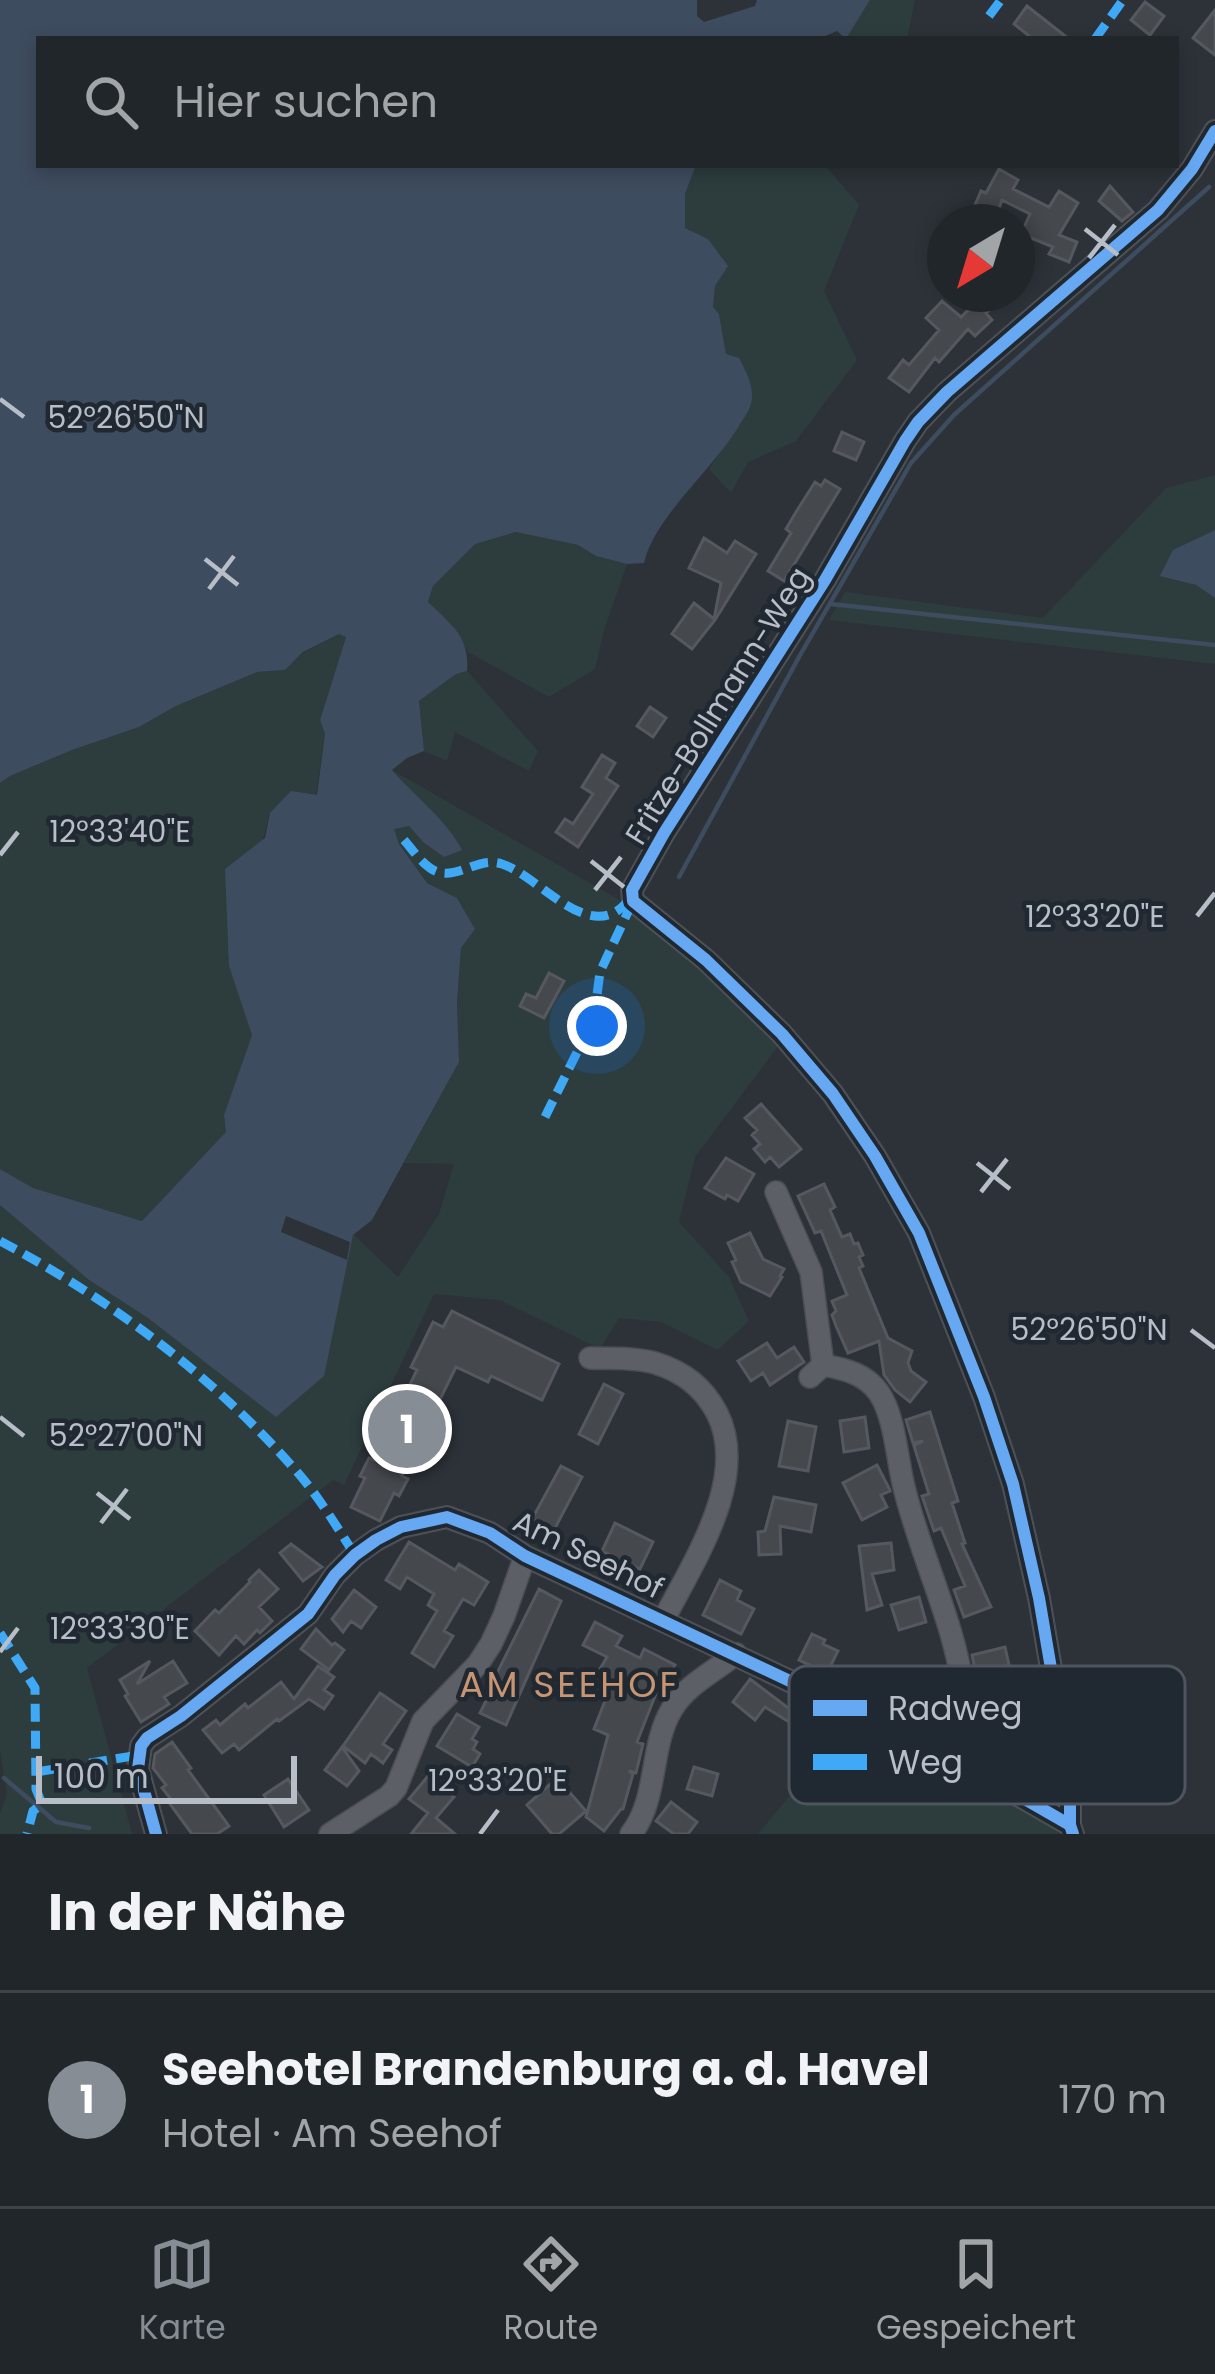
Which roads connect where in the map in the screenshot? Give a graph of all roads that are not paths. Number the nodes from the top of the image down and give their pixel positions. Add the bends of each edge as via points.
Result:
1 (1215, 131) edge
2 (776, 1192) dead end
3 (590, 1358) dead end
4 (525, 1556) junction
5 (664, 1619) junction
6 (736, 1654) junction
7 (960, 1666) edge
8 (1051, 1666) edge
9 (789, 1679) edge
10 (1029, 1804) edge
11 (1071, 1830) edge
12 (156, 1834) edge
13 (330, 1834) edge
14 (631, 1834) edge

1 - 8 street, Fritze-Bollmann-Weg via 1157,210 918,422 632,890 634,901 782,1034 875,1156 919,1233 1013,1484
2 - 7 street via 811,1272 817,1371 854,1371 879,1393
3 - 5 street, Am Seehof via 673,1370 697,1384 724,1428 720,1498
4 - 5 street, Am Seehof
4 - 12 street, Am Seehof via 447,1517 401,1527 365,1547 308,1614 141,1746 138,1769
4 - 13 street, Am Seehof via 491,1644 423,1721 396,1788
5 - 6 street, Am Seehof
6 - 9 street, Am Seehof
6 - 14 street via 671,1709 647,1804
10 - 11 street, Am Seehof

